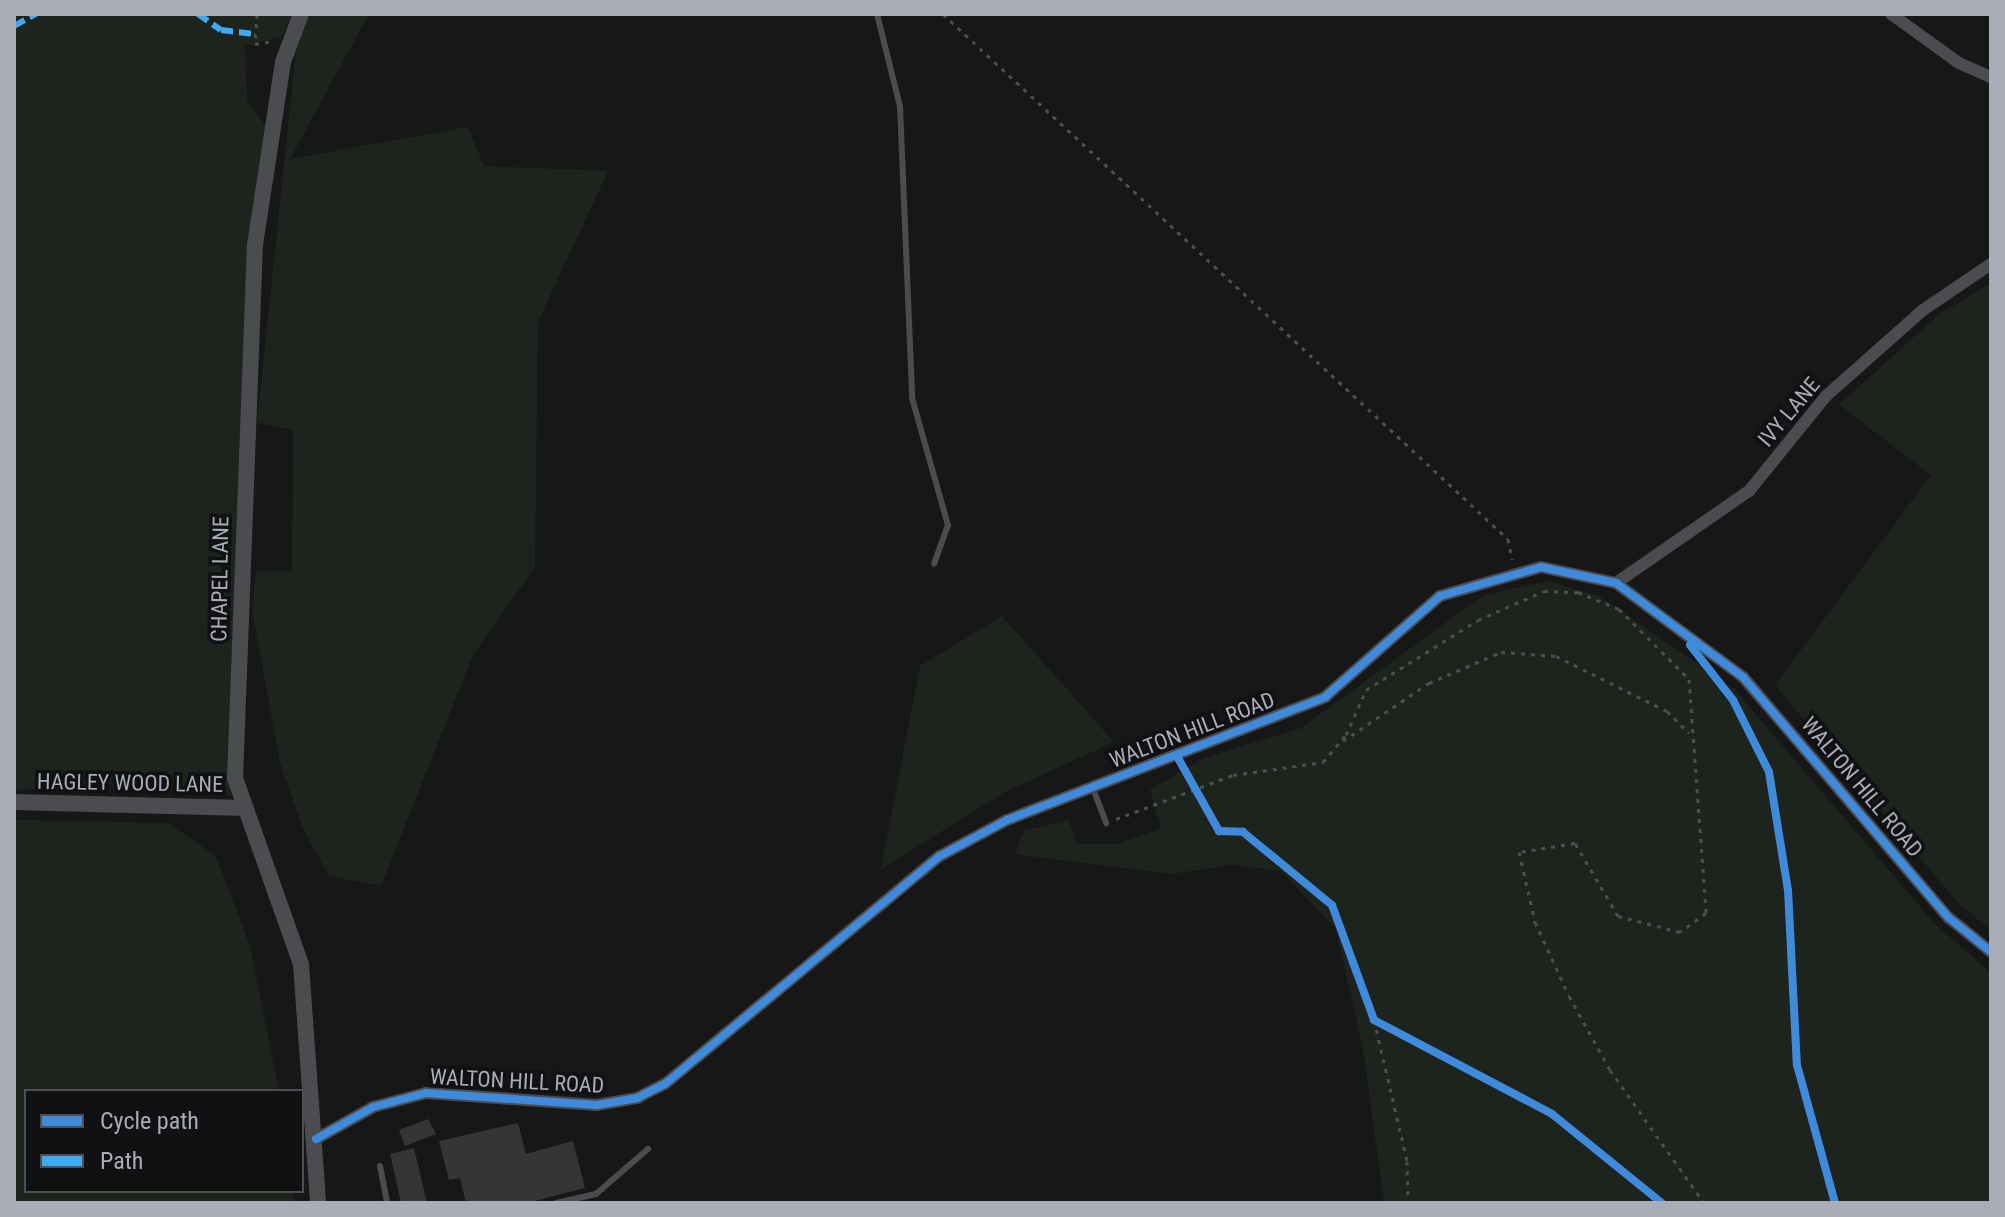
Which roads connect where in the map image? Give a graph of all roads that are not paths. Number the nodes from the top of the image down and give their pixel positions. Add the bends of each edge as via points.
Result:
1 (301, 14) edge
2 (877, 14) edge
3 (1891, 14) edge
4 (1991, 77) edge
5 (1991, 264) edge
6 (934, 564) dead end
7 (1616, 583) junction
8 (1092, 786) junction
9 (14, 802) edge
10 (245, 808) junction
11 (1106, 823) road end
12 (1991, 952) edge
13 (316, 1139) junction
14 (648, 1149) dead end
15 (380, 1166) dead end
16 (318, 1203) edge
17 (387, 1203) edge
18 (556, 1203) edge

1 - 10 street, CHAPEL LANE via 292,37 255,244 247,341 235,778
2 - 6 lane via 900,106 912,398 948,525
3 - 4 street via 1959,63
5 - 7 street, IVY LANE via 1923,310 1826,396 1749,491
7 - 8 street, WALTON HILL ROAD via 1568,568 1514,571 1440,596 1325,697
7 - 12 street, WALTON HILL ROAD via 1743,677 1948,917
8 - 11 lane
8 - 13 street, WALTON HILL ROAD via 940,856 665,1084 637,1098 597,1105 426,1093 373,1107
9 - 10 street, HAGLEY WOOD LANE
10 - 13 street, CHAPEL LANE via 301,964
13 - 16 street, CHAPEL LANE
14 - 18 lane via 596,1194
15 - 17 lane

